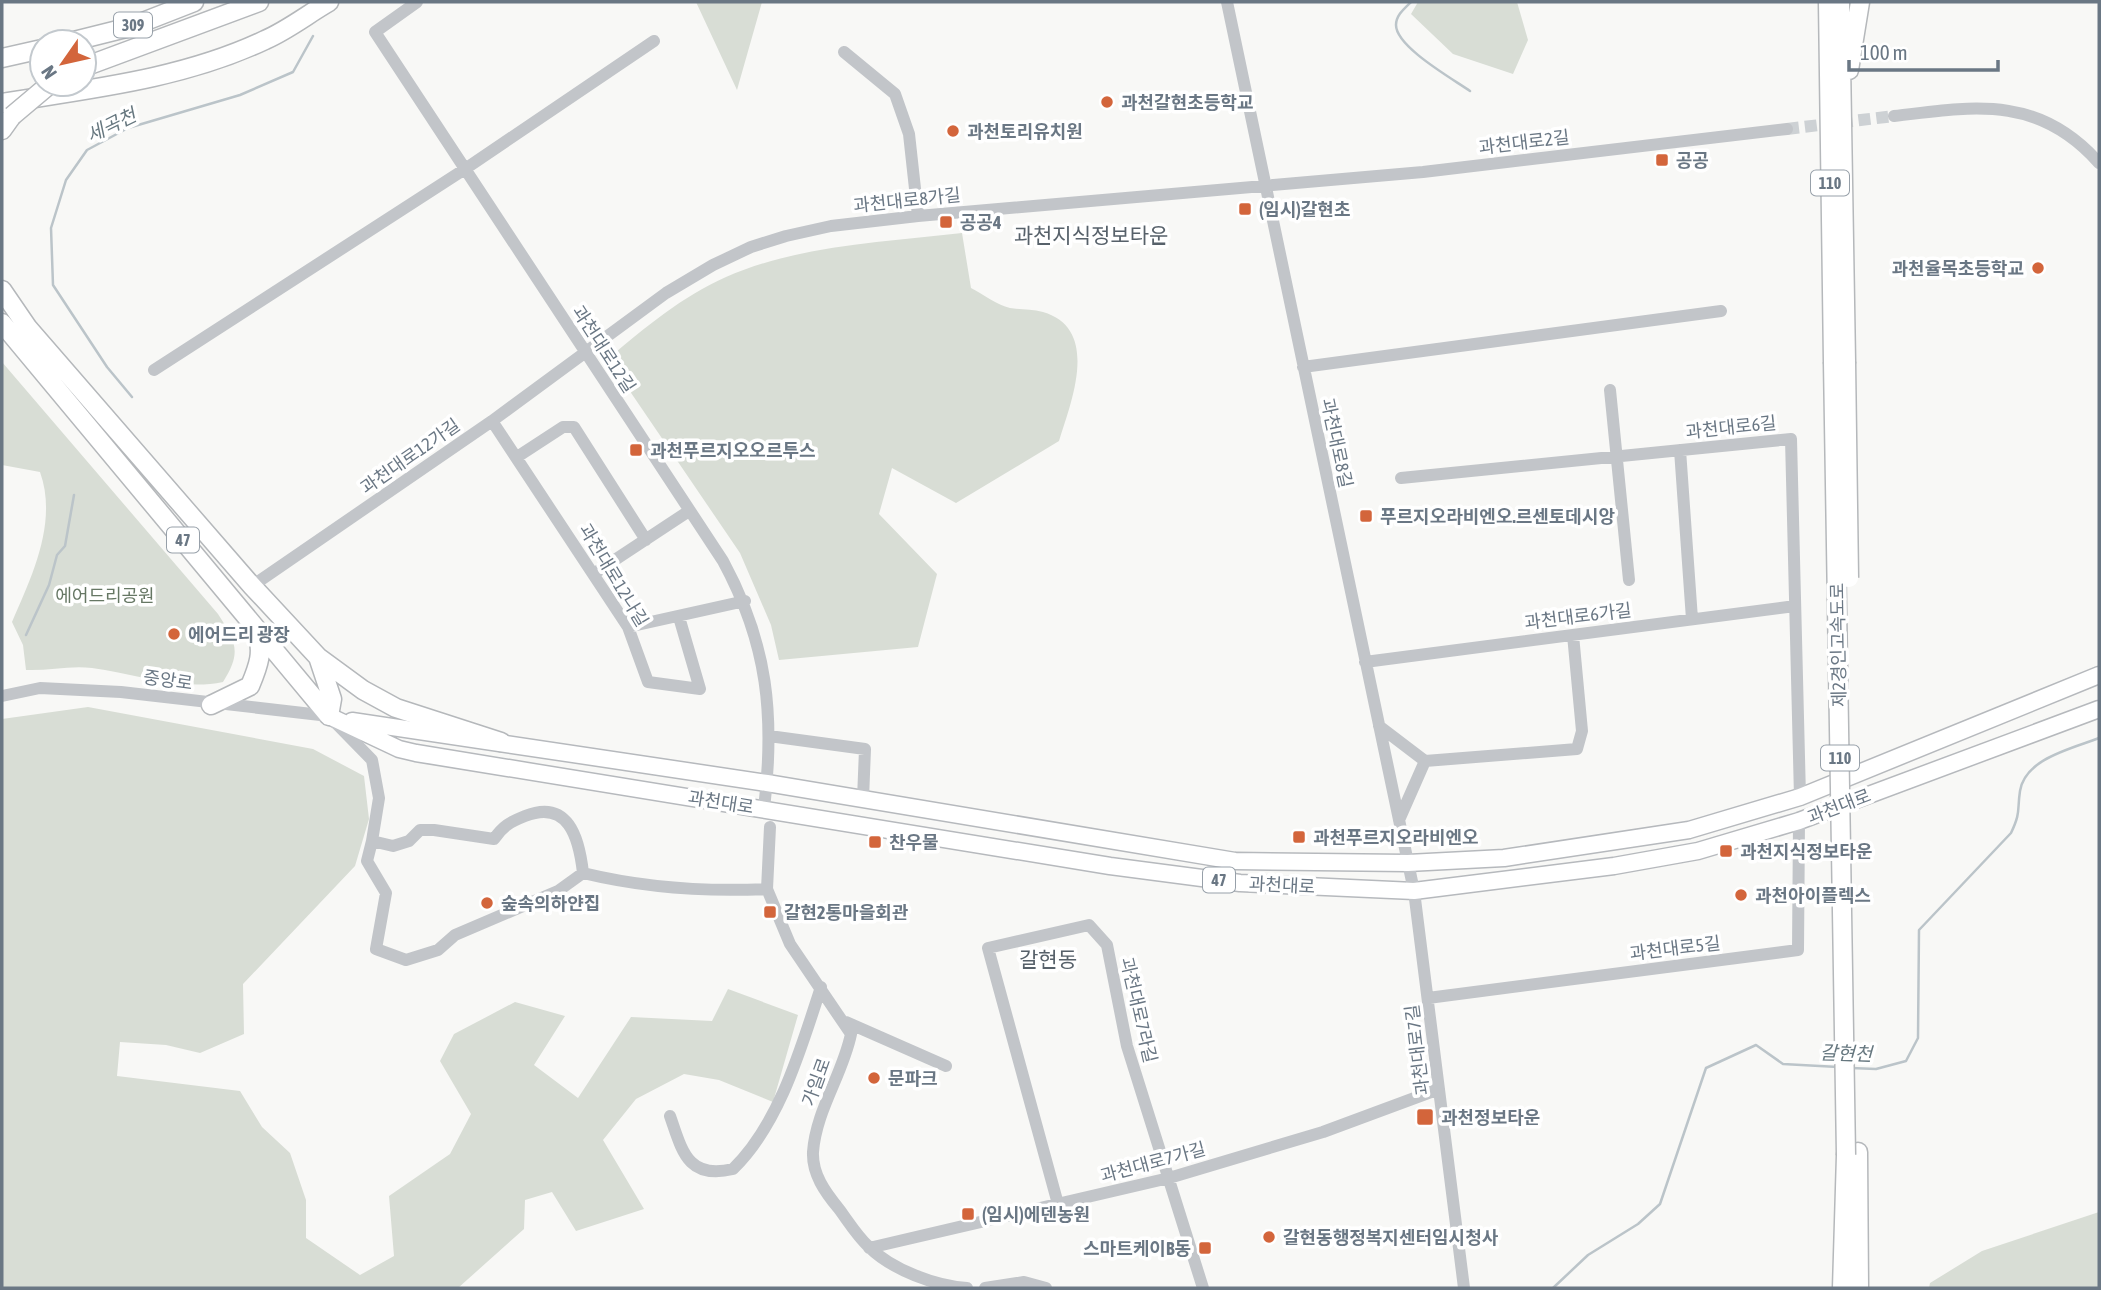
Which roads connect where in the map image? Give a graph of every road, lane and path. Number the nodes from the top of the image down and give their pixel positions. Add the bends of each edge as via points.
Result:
1 (194, 2) edge
2 (259, 2) edge
3 (330, 2) edge
4 (417, 2) edge
5 (1227, 2) edge
6 (1831, 2) edge
7 (1860, 2) edge
8 (98, 35) edge
9 (654, 41) dead end
10 (28, 52) edge
11 (844, 52) dead end
12 (2, 58) edge
13 (98, 62) edge
14 (30, 98) edge
15 (5, 116) edge
16 (1894, 116) tunnel mouth
17 (1842, 119) junction
18 (1787, 129) tunnel mouth
19 (2099, 163) edge
20 (465, 169) junction
21 (1264, 187) junction
22 (918, 216) junction
23 (2, 290) edge
24 (1721, 311) dead end
25 (2, 323) edge
26 (586, 352) junction
27 (1839, 362) junction
28 (1303, 367) junction
29 (154, 370) dead end
30 (1610, 390) dead end
31 (492, 421) junction
32 (1679, 450) junction
33 (1617, 456) junction
34 (517, 457) junction
35 (1401, 478) dead end
36 (689, 511) junction
37 (646, 540) junction
38 (595, 573) junction
39 (1629, 580) dead end
40 (252, 586) junction
41 (745, 601) junction
42 (1796, 606) junction
43 (679, 617) junction
44 (1692, 619) junction
45 (252, 624) junction
46 (628, 627) junction
47 (1573, 635) junction
48 (318, 657) junction
49 (1365, 662) junction
50 (2099, 675) edge
51 (2, 696) edge
52 (211, 705) junction
53 (2099, 709) edge
54 (329, 716) junction
55 (1379, 726) junction
56 (426, 734) junction
57 (769, 736) junction
58 (501, 742) junction
59 (416, 752) junction
60 (1425, 761) junction
61 (767, 783) junction
62 (1800, 797) junction
63 (863, 799) junction
64 (764, 809) junction
65 (1399, 820) junction
66 (1799, 821) junction
67 (771, 827) dead end
68 (372, 841) junction
69 (1408, 863) junction
70 (583, 873) junction
71 (767, 889) junction
72 (1414, 891) junction
73 (821, 987) junction
74 (1428, 998) junction
75 (846, 1023) junction
76 (947, 1066) dead end
77 (1439, 1089) junction
78 (670, 1116) dead end
79 (1852, 1153) junction
80 (1169, 1178) junction
81 (1058, 1203) junction
82 (869, 1248) junction
83 (967, 1288) edge
84 (985, 1288) edge
85 (1046, 1288) edge
86 (1203, 1288) edge
87 (1464, 1288) edge
88 (1842, 1288) edge
89 (1859, 1288) edge

1 - 8 highway, 309
2 - 13 highway
3 - 15 highway via 266,40 184,69
4 - 20 street, 과천대로12길 via 375,32
5 - 21 street, 과천대로8길
6 - 17 highway, 제2경인고속도로 / 110
6 - 27 highway, 제2경인고속도로 / 110
7 - 17 highway
9 - 20 street
10 - 12 highway
11 - 22 street via 895,94 909,134
14 - 15 highway, bridge
16 - 19 street via 1985,108 2015,111 2061,129
17 - 27 highway, 제2경인고속도로 / 110
18 - 21 street, 과천대로2길
20 - 26 street, 과천대로12길
20 - 29 street
21 - 22 street, 과천대로8가길
21 - 28 street, 과천대로8길
22 - 26 street, 과천대로8가길 via 831,226 751,247 666,293
23 - 40 highway via 28,328
24 - 28 street
25 - 45 highway, 47
26 - 31 street, 과천대로12가길
26 - 36 street, 과천대로12길
27 - 79 highway, 제2경인고속도로 / 110, bridge
28 - 49 street, 과천대로8길
30 - 33 street
31 - 34 street, 과천대로12나길
31 - 40 street, 과천대로12가길
32 - 33 street, 과천대로6길
32 - 42 street, 과천대로6길 via 1791,439
32 - 44 street
33 - 35 street, 과천대로6길
33 - 39 street
34 - 37 street via 563,427 575,427
34 - 38 street, 과천대로12나길
36 - 37 street
36 - 41 street, 과천대로12길
37 - 38 street
38 - 46 street, 과천대로12나길
40 - 48 highway
41 - 43 street
41 - 57 street, 과천대로12길 via 760,651
42 - 44 street, 과천대로6가길
42 - 62 street, 과천대로6길
43 - 46 street
43 - 46 street, 과천대로12나길 via 699,689 648,682
44 - 47 street, 과천대로6가길
45 - 52 highway via 260,641 259,663 250,686
45 - 54 highway, 47
47 - 49 street, 과천대로6가길
47 - 60 street via 1582,730 1577,749
48 - 54 highway via 332,699
48 - 58 highway via 396,708
49 - 55 street, 과천대로8길
50 - 62 main road, 과천대로
51 - 52 street, 중앙로 via 40,688 121,692
52 - 54 street, 중앙로
53 - 66 main road, 과천대로 / 47
54 - 56 main road, 과천대로
54 - 59 main road, 과천대로 / 47 via 399,749
54 - 68 street via 372,760 379,798
55 - 60 street
55 - 65 street, 과천대로8길
56 - 58 main road, 과천대로
56 - 59 main road via 414,742
57 - 61 street, 과천대로12길
57 - 63 street via 865,749
58 - 61 main road, 과천대로
59 - 64 main road, 과천대로 / 47
60 - 65 street
61 - 63 main road, 과천대로
61 - 64 street, 과천대로12길
62 - 69 main road, 과천대로 via 1689,830 1504,858
63 - 69 main road, 과천대로 via 1235,861
64 - 72 main road, 과천대로 / 47 via 1240,883
65 - 69 street, 과천대로8길
66 - 72 main road, 과천대로 / 47 via 1663,858
66 - 74 street, 과천대로5길 via 1798,950
67 - 71 street
68 - 70 street via 393,846 420,831 434,830 494,839 505,824 541,810 557,813 573,830
68 - 70 street via 366,861 386,893 376,949 406,960 438,950 455,935 558,891
69 - 72 street, 과천대로8길
70 - 71 street via 682,890
71 - 73 street via 790,944
72 - 74 street, 과천대로7길
73 - 75 street
73 - 78 street via 795,1066 763,1130 733,1169 694,1166
74 - 77 street, 과천대로7길
75 - 76 street
75 - 82 street, 가일로 via 850,1041 818,1129 814,1168 825,1192
77 - 80 street, 과천대로7가길 via 1322,1132
77 - 87 street, 과천대로7길
79 - 88 highway, 제2경인고속도로 / 110
79 - 89 highway, 제2경인고속도로 / 110
80 - 81 street, 과천대로7가길
80 - 81 street, 과천대로7라길 via 1127,1046 1107,945 1089,926 988,948
80 - 86 street
81 - 82 street, 과천대로7가길
82 - 83 street, 가일로 via 891,1263
84 - 85 street via 1024,1282

